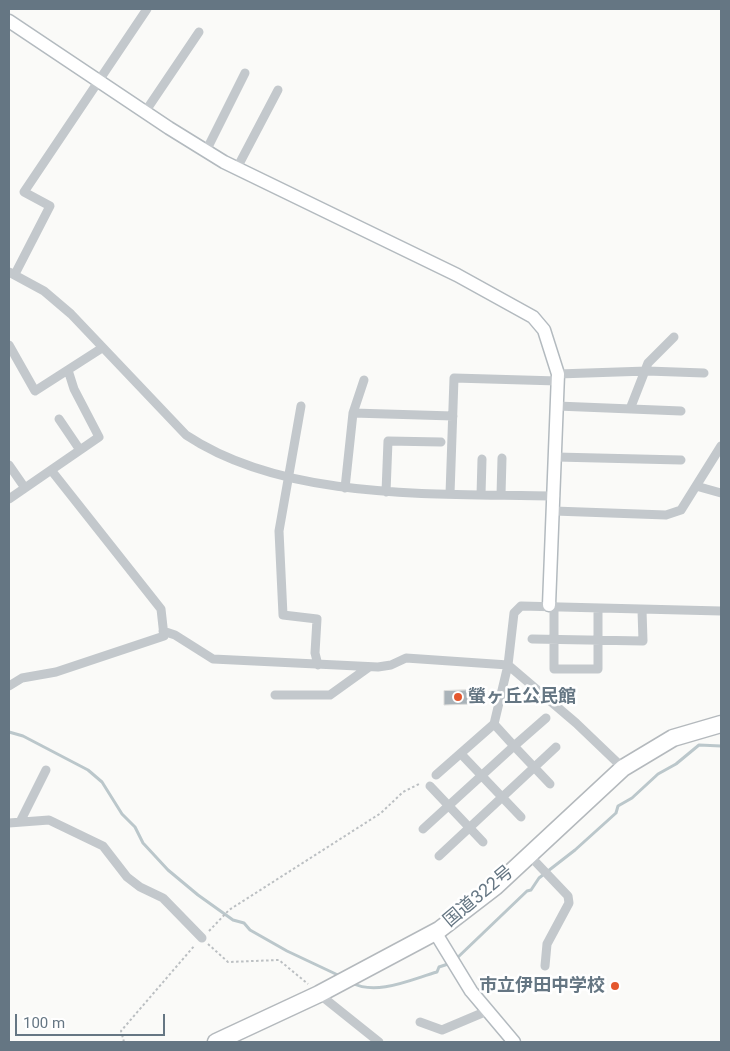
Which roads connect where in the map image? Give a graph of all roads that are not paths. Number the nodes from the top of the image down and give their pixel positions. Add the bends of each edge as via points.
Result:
1 (147, 9) edge
2 (9, 21) edge
3 (199, 32) dead end
4 (245, 73) dead end
5 (98, 81) junction
6 (278, 90) dead end
7 (145, 112) junction
8 (206, 151) junction
9 (237, 168) junction
10 (12, 273) edge
11 (674, 337) dead end
12 (9, 345) edge
13 (102, 348) junction
14 (68, 370) junction
15 (647, 371) junction
16 (704, 373) dead end
17 (558, 377) junction
18 (364, 380) dead end
19 (300, 406) dead end
20 (557, 406) junction
21 (630, 409) junction
22 (681, 411) dead end
23 (353, 413) junction
24 (453, 416) junction
25 (59, 419) dead end
26 (441, 442) dead end
27 (721, 446) edge
28 (80, 450) junction
29 (556, 457) junction
30 (502, 458) dead end
31 (482, 459) dead end
32 (681, 460) dead end
33 (9, 465) edge
34 (52, 470) junction
35 (290, 476) junction
36 (696, 486) junction
37 (25, 488) junction
38 (344, 488) junction
39 (386, 492) junction
40 (721, 492) edge
41 (450, 494) junction
42 (481, 494) junction
43 (501, 495) junction
44 (555, 496) junction
45 (9, 499) edge
46 (554, 512) junction
47 (552, 606) junction
48 (598, 608) junction
49 (642, 610) junction
50 (721, 611) edge
51 (163, 631) junction
52 (532, 639) dead end
53 (554, 640) junction
54 (598, 641) junction
55 (318, 665) junction
56 (508, 665) junction
57 (369, 667) junction
58 (9, 686) edge
59 (276, 695) dead end
60 (546, 718) dead end
61 (494, 724) junction
62 (721, 724) edge
63 (514, 746) junction
64 (556, 747) dead end
65 (461, 754) junction
66 (534, 767) junction
67 (624, 768) junction
68 (46, 770) dead end
69 (436, 775) road end
70 (482, 775) junction
71 (550, 784) dead end
72 (430, 786) dead end
73 (503, 797) junction
74 (449, 806) junction
75 (521, 817) dead end
76 (20, 822) junction
77 (9, 823) edge
78 (470, 828) junction
79 (423, 829) dead end
80 (483, 842) dead end
81 (529, 855) junction
82 (439, 856) dead end
83 (435, 932) junction
84 (202, 938) road end
85 (545, 966) dead end
86 (321, 992) junction
87 (487, 1011) junction
88 (420, 1022) dead end
89 (216, 1042) edge
90 (379, 1042) edge
91 (514, 1042) edge

1 - 5 street
2 - 5 street
3 - 7 street
4 - 8 street
5 - 7 street
5 - 10 street via 24,192 50,206
6 - 9 street
7 - 8 street
8 - 9 street
9 - 17 street via 457,275 533,317 544,330
10 - 13 street via 51,297
11 - 15 street via 648,363
12 - 14 street via 35,390
13 - 14 street
13 - 35 street via 186,435 205,448 237,463
14 - 28 street via 74,389 99,437
15 - 16 street
15 - 17 street
15 - 21 street
17 - 20 street
17 - 24 street via 454,378
18 - 23 street
19 - 35 street
20 - 21 street
20 - 29 street
21 - 22 street
23 - 24 street
23 - 38 street
24 - 41 street
25 - 28 street
26 - 39 street via 388,441
27 - 36 street
28 - 34 street
29 - 32 street
29 - 44 street
30 - 43 street
31 - 42 street
33 - 37 street
34 - 37 street
34 - 51 street via 161,609
35 - 38 street
35 - 55 street via 279,531 283,614 317,619 315,653
36 - 40 street
36 - 46 street via 681,510 666,515
37 - 45 street
38 - 39 street
39 - 41 street
41 - 42 street
42 - 43 street
43 - 44 street
44 - 46 street
46 - 47 street
47 - 48 street
47 - 53 street
47 - 56 street via 522,606 514,612
48 - 49 street
48 - 54 street
49 - 50 street
49 - 54 street via 643,641
51 - 55 street via 213,659
51 - 58 street via 164,636 56,672 22,678
52 - 53 street
53 - 54 street
53 - 54 street via 554,669 598,669
55 - 57 street
56 - 57 street via 406,658 391,666
56 - 61 street
56 - 67 street
57 - 59 street via 330,695
60 - 63 street
61 - 63 street
61 - 65 street
62 - 67 highway, 国道322号 via 673,738
63 - 66 street
63 - 70 street
64 - 66 street
65 - 69 street
65 - 70 street
66 - 71 street
66 - 73 street
67 - 81 highway, 国道322号
68 - 76 street
70 - 73 street
70 - 74 street
72 - 74 street
73 - 75 street
73 - 78 street
74 - 78 street
74 - 79 street
76 - 77 street
76 - 84 street via 49,820 102,846 127,877 164,898
78 - 80 street
78 - 82 street
81 - 83 highway, 国道322号 via 495,887
81 - 85 street via 568,896 567,909 547,944
83 - 86 highway, 国道322号
83 - 87 street via 470,990
86 - 89 highway, 国道322号
86 - 90 street
87 - 88 street via 442,1030
87 - 91 street

